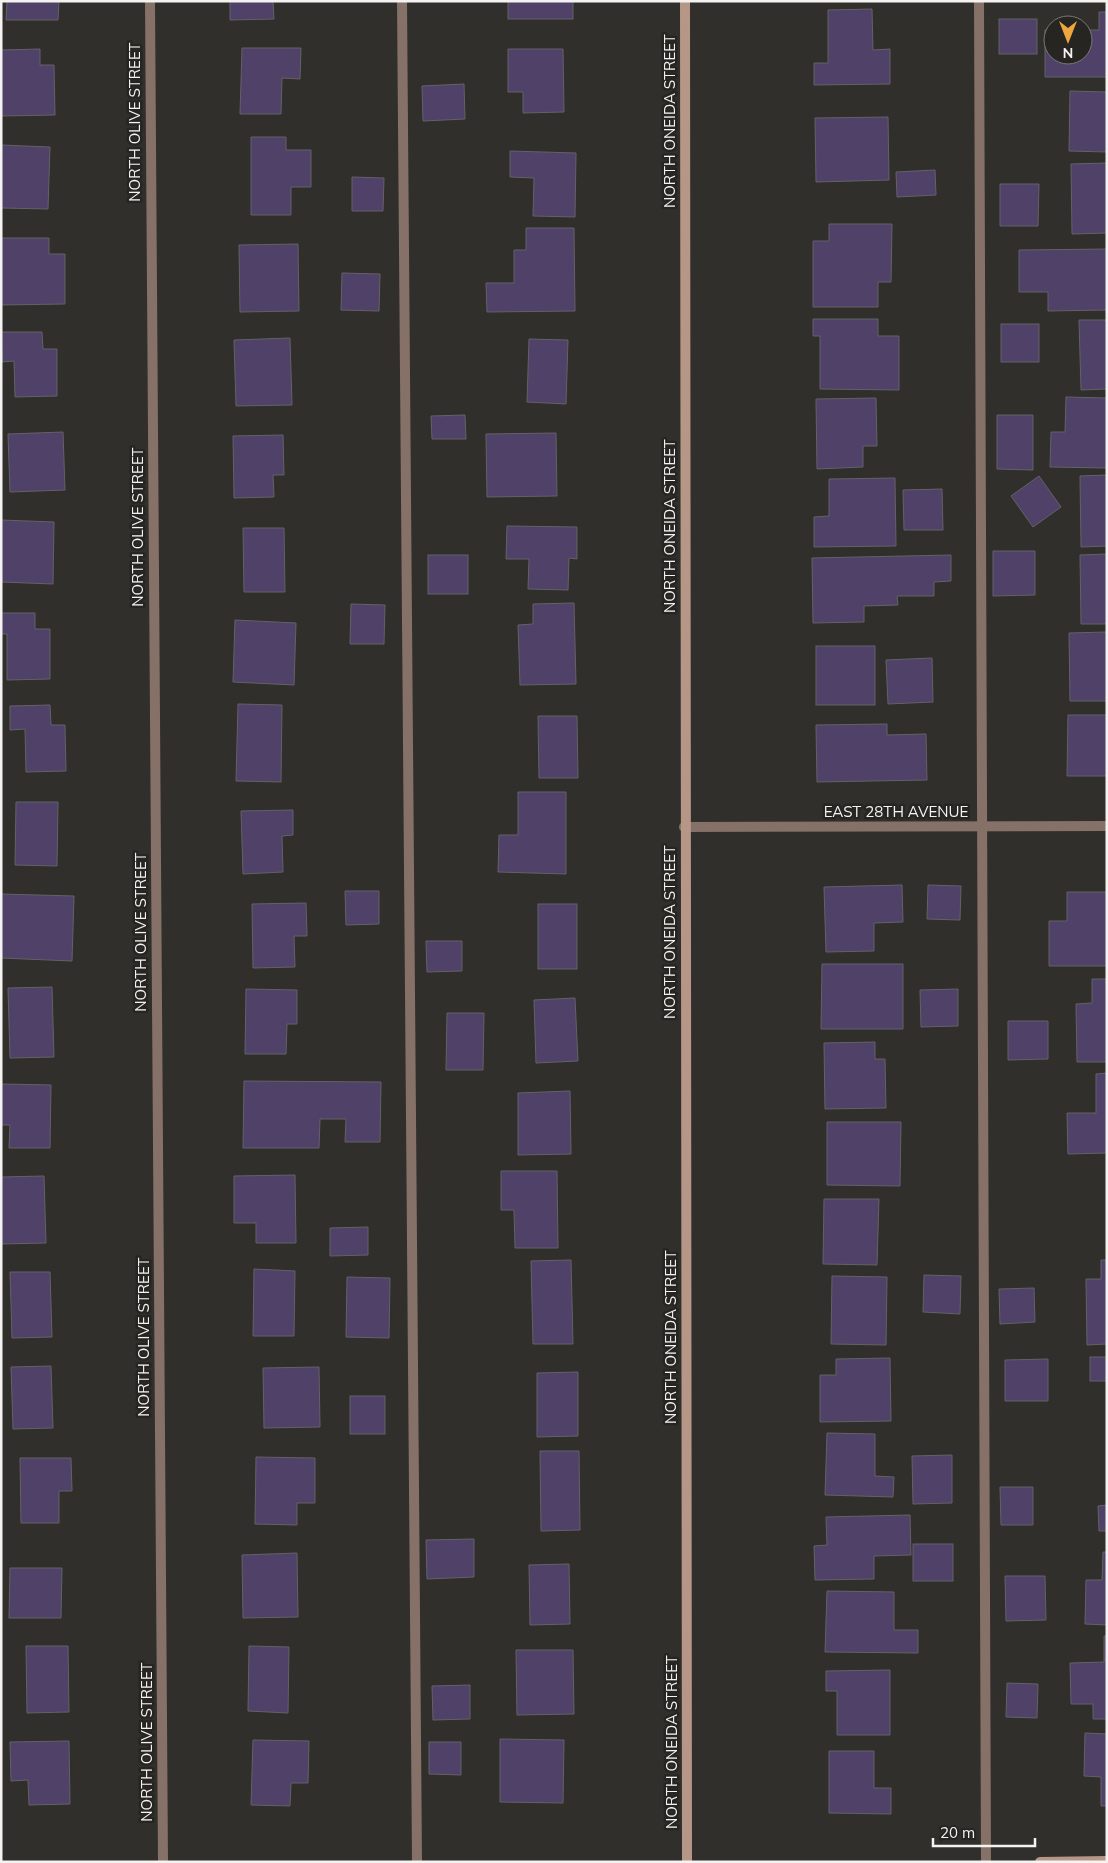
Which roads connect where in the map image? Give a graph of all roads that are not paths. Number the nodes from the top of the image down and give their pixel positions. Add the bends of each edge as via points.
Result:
1 (150, 1) edge
2 (402, 1) edge
3 (685, 1) edge
4 (979, 1) edge
5 (982, 826) junction
6 (1107, 826) edge
7 (684, 827) junction
8 (163, 1862) edge
9 (417, 1862) edge
10 (687, 1862) edge
11 (986, 1862) edge
12 (1040, 1862) edge
13 (1107, 1862) edge

1 - 8 street, NORTH OLIVE STREET
2 - 9 street
3 - 7 street, NORTH ONEIDA STREET
4 - 5 street
5 - 6 street, EAST 28TH AVENUE
5 - 7 street, EAST 28TH AVENUE
5 - 11 street
7 - 10 street, NORTH ONEIDA STREET
12 - 13 street

